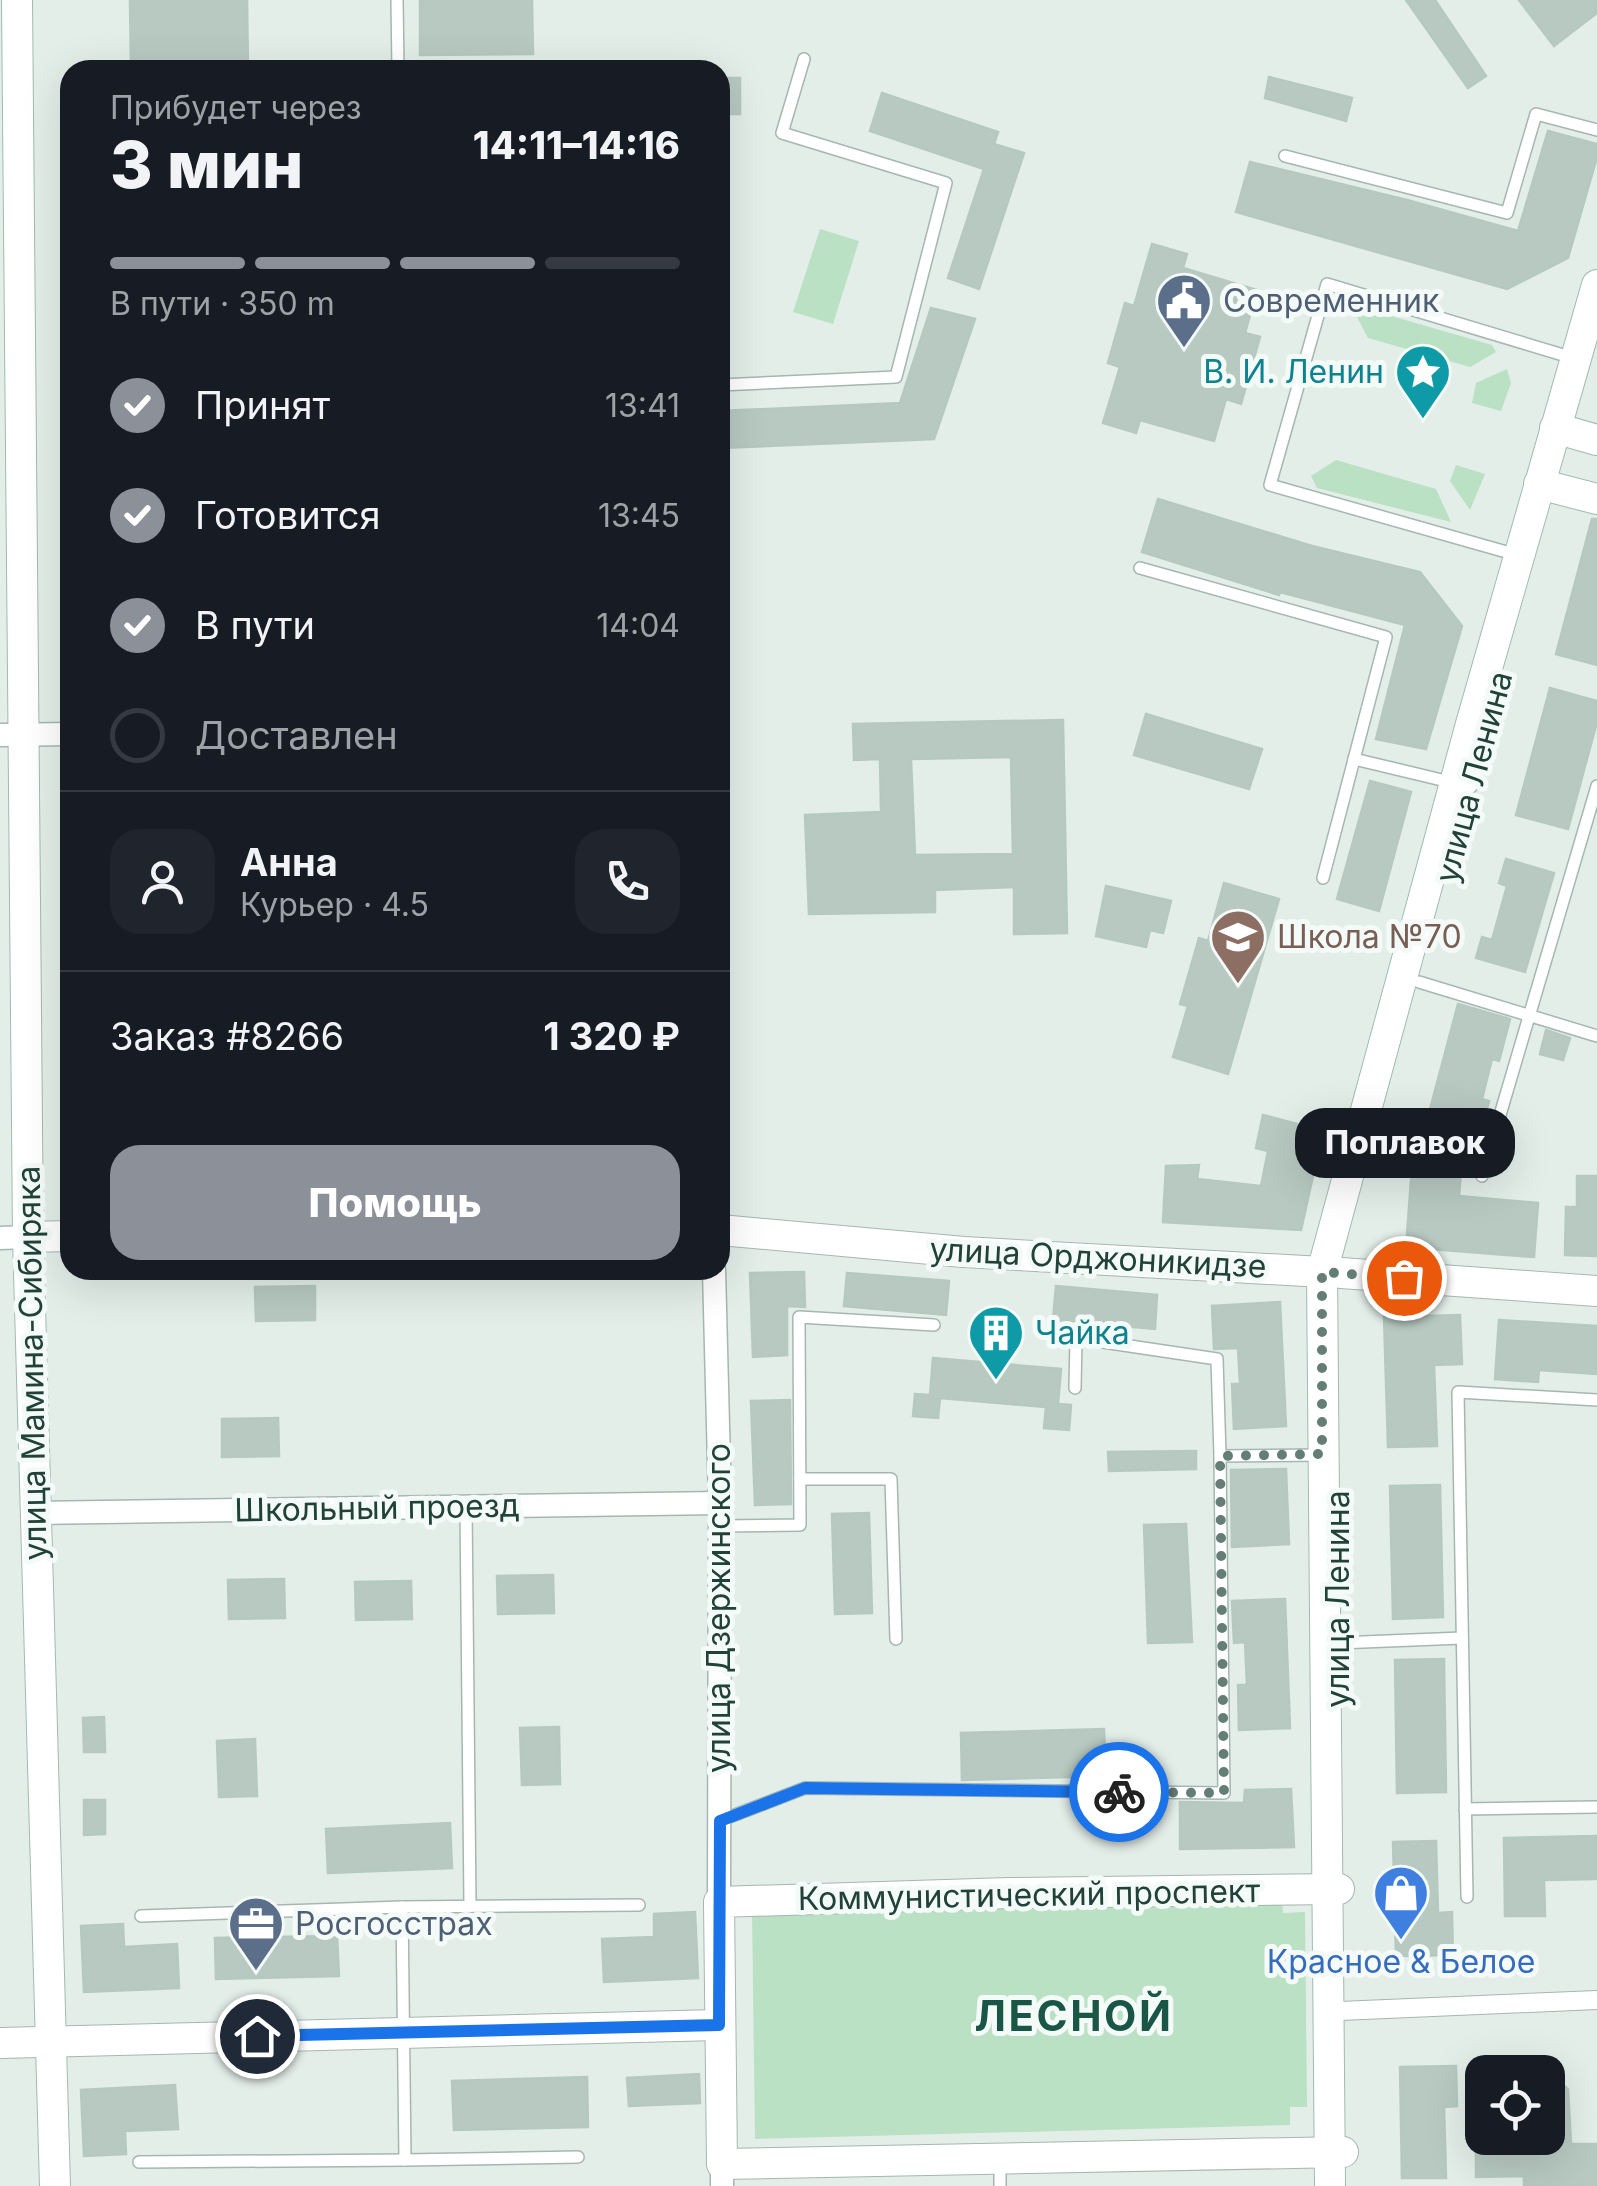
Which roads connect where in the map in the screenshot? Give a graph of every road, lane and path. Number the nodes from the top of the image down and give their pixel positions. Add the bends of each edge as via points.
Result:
1 (17, 0) edge
2 (397, 0) edge
3 (804, 59) dead end
4 (398, 60) edge
5 (1597, 130) edge
6 (1286, 156) dead end
7 (1597, 285) edge
8 (1597, 327) edge
9 (1572, 358) junction
10 (730, 384) edge
11 (1561, 430) junction
12 (1597, 440) edge
13 (1546, 485) junction
14 (1597, 499) edge
15 (1515, 555) junction
16 (1140, 568) dead end
17 (60, 734) edge
18 (12, 735) edge
19 (1354, 759) junction
20 (1463, 785) junction
21 (1597, 786) edge
22 (1323, 878) dead end
23 (1410, 979) junction
24 (1530, 1015) junction
25 (1597, 1036) edge
26 (1482, 1176) dead end
27 (730, 1231) edge
28 (60, 1236) edge
29 (14, 1237) edge
30 (1331, 1272) junction
31 (714, 1280) edge
32 (1597, 1290) edge
33 (934, 1325) dead end
34 (1075, 1388) dead end
35 (1597, 1400) edge
36 (1330, 1454) junction
37 (1220, 1456) junction
38 (800, 1479) junction
39 (466, 1507) junction
40 (34, 1513) junction
41 (720, 1515) junction
42 (1462, 1638) junction
43 (896, 1639) dead end
44 (1331, 1643) junction
45 (1597, 1807) edge
46 (1465, 1809) junction
47 (720, 1821) junction
48 (1332, 1889) junction
49 (1467, 1897) dead end
50 (719, 1902) junction
51 (639, 1905) dead end
52 (470, 1906) junction
53 (402, 1907) junction
54 (141, 1916) dead end
55 (1597, 2000) edge
56 (1340, 2011) junction
57 (719, 2025) junction
58 (404, 2032) junction
59 (50, 2041) junction
60 (0, 2043) edge
61 (1336, 2152) junction
62 (578, 2157) dead end
63 (406, 2160) junction
64 (139, 2162) dead end
65 (1000, 2173) edge
66 (722, 2175) edge
67 (55, 2186) edge
68 (1330, 2186) edge
69 (1343, 2186) edge

1 - 18 main road, улица Мамина-Сибиряка
2 - 4 lane
3 - 10 lane via 782,132 946,183 896,376
5 - 6 lane via 1536,114 1507,213
7 - 9 main road
8 - 9 main road, улица Ленина
9 - 11 main road, улица Ленина
9 - 15 lane via 1328,284 1270,485
11 - 12 main road
11 - 13 main road, улица Ленина
13 - 14 main road
13 - 15 main road, улица Ленина
15 - 20 main road, улица Ленина
16 - 19 lane via 1386,637
17 - 18 street
18 - 29 main road, улица Мамина-Сибиряка
19 - 20 lane
19 - 22 lane
20 - 23 main road, улица Ленина
21 - 24 lane
23 - 24 lane
23 - 30 main road, улица Ленина
24 - 25 lane
24 - 26 lane
27 - 30 main road, улица Орджоникидзе via 964,1252
28 - 29 main road
29 - 40 main road, улица Мамина-Сибиряка
30 - 32 main road, улица Орджоникидзе
30 - 36 main road, улица Ленина
31 - 41 street, улица Дзержинского
33 - 38 lane via 799,1317
34 - 37 lane via 1076,1338 1217,1359
35 - 42 lane via 1458,1392
36 - 37 lane
36 - 44 main road, улица Ленина
37 - 47 lane via 1224,1793 805,1788
38 - 41 lane via 800,1525
38 - 43 lane via 891,1479
39 - 40 street, Школьный проезд
39 - 41 street, Школьный проезд
39 - 52 lane
40 - 59 main road, улица Мамина-Сибиряка
41 - 47 street, улица Дзержинского
42 - 44 lane
42 - 46 lane
44 - 48 main road, улица Ленина
45 - 46 lane
46 - 49 lane
47 - 50 street, улица Дзержинского
48 - 50 main road, Коммунистический проспект
48 - 56 main road, улица Ленина
48 - 61 main road
50 - 57 main road, улица Дзержинского
51 - 52 lane
52 - 53 lane
53 - 54 lane
53 - 58 lane
55 - 56 street
56 - 61 main road, улица Ленина
57 - 58 main road
57 - 66 main road, улица Дзержинского
58 - 59 main road
58 - 63 lane
59 - 60 main road
59 - 67 main road, улица Мамина-Сибиряка
61 - 65 main road
61 - 68 main road
61 - 69 main road, улица Ленина
62 - 63 lane
63 - 64 lane
65 - 66 main road

